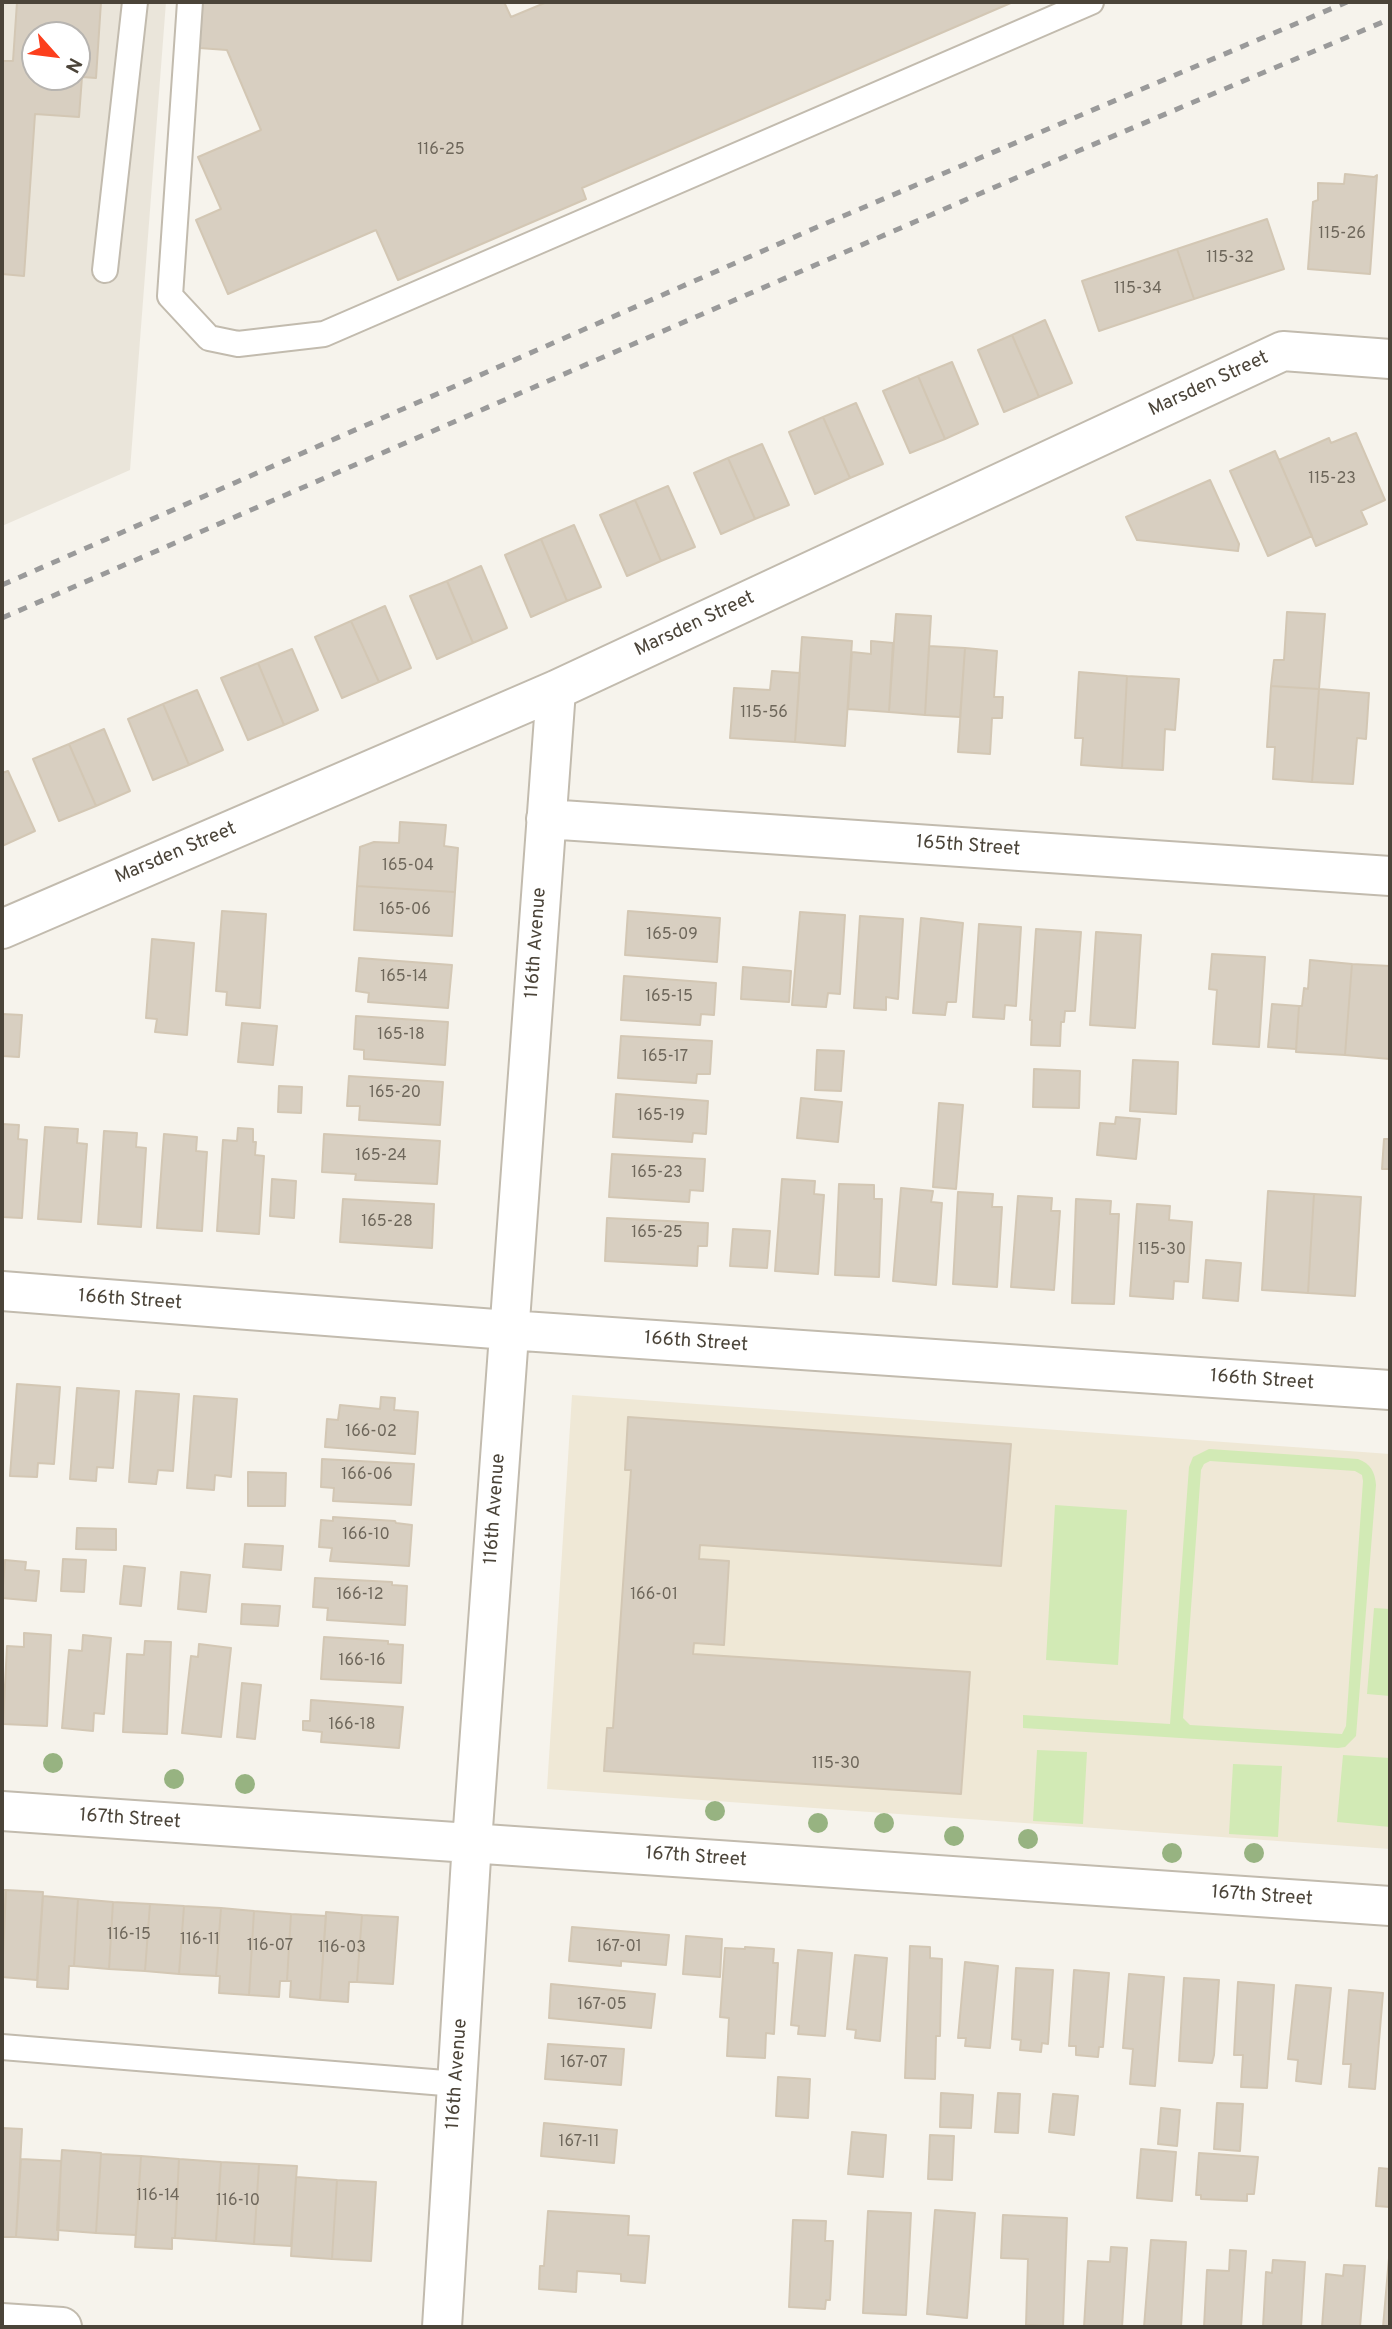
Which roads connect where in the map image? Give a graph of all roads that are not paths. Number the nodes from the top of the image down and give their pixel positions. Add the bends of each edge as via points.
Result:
1 (135, 2) edge
2 (190, 2) edge
3 (1091, 2) edge
4 (105, 270) dead end
5 (1390, 359) edge
6 (556, 690) junction
7 (546, 819) junction
8 (1390, 876) edge
9 (2, 929) edge
10 (2, 1291) edge
11 (508, 1330) junction
12 (1390, 1390) edge
13 (2, 1811) edge
14 (472, 1842) junction
15 (1390, 1906) edge
16 (2, 2047) edge
17 (457, 2084) junction
18 (2, 2323) edge
19 (62, 2327) edge
20 (442, 2327) edge

1 - 4 lane
2 - 3 lane via 170,296 209,338 238,344 324,334
5 - 6 street, Marsden Street via 1283,351
6 - 7 street, 116th Avenue
6 - 9 street, Marsden Street
7 - 8 street, 165th Street
7 - 11 street, 116th Avenue
10 - 11 street, 166th Street
11 - 12 street, 166th Street
11 - 14 street, 116th Avenue
13 - 14 street, 167th Street
14 - 15 street, 167th Street
14 - 17 street, 116th Avenue
16 - 17 lane
17 - 20 street, 116th Avenue
18 - 19 street

